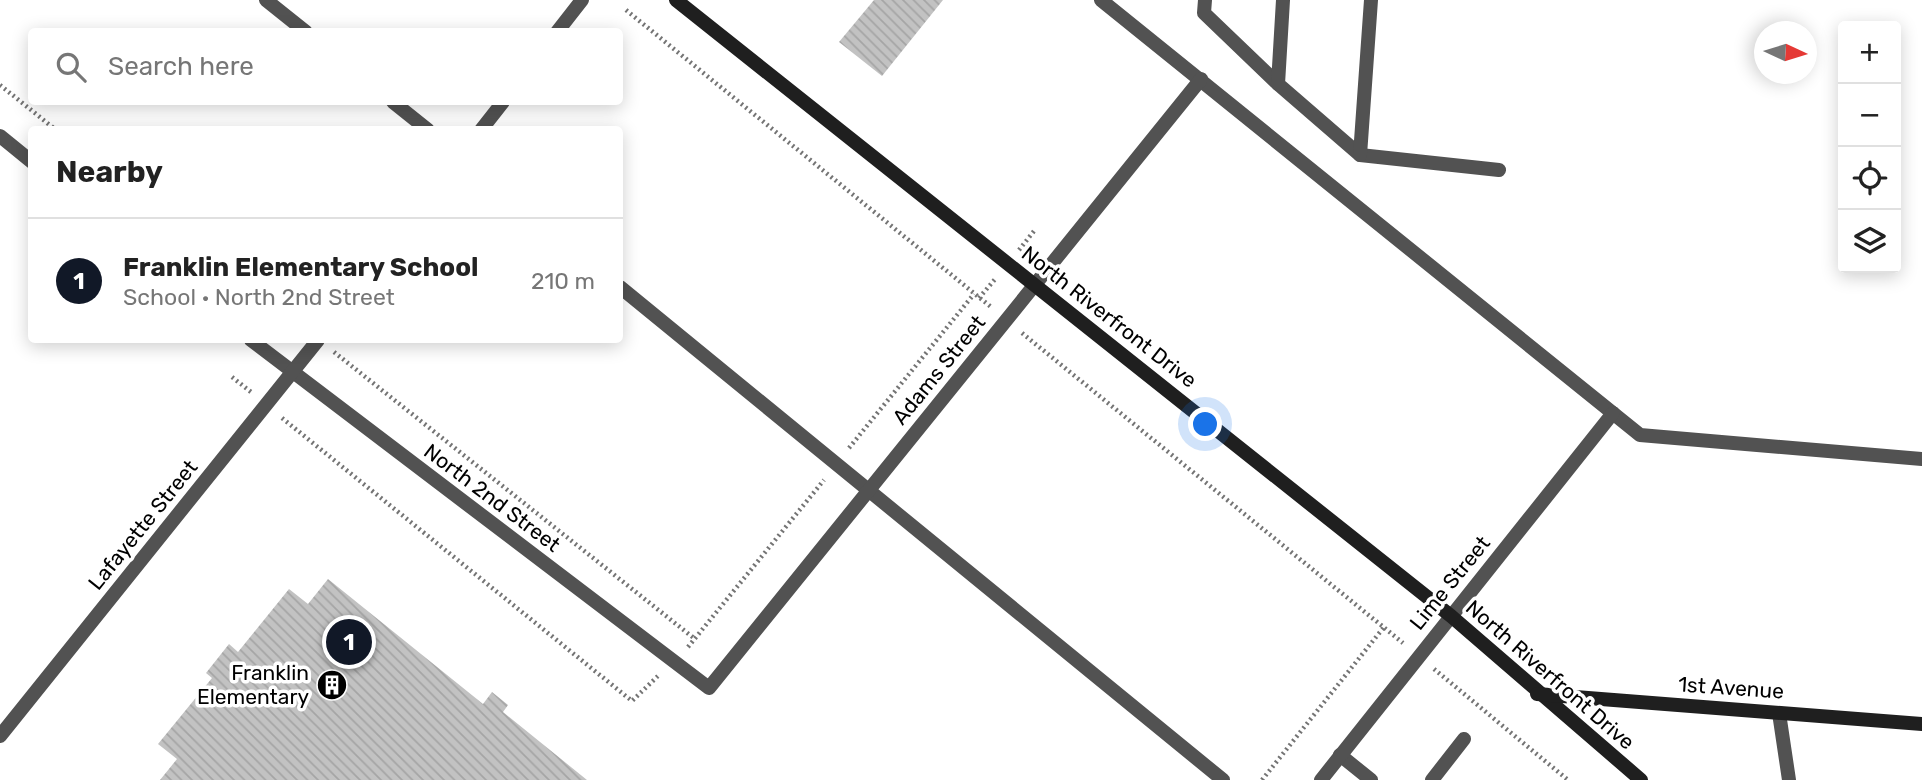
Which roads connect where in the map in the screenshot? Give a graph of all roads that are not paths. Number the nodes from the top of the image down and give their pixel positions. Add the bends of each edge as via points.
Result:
1 (266, 0) edge
2 (582, 0) edge
3 (676, 0) edge
4 (1101, 0) edge
5 (1205, 0) edge
6 (1283, 0) edge
7 (1371, 0) edge
8 (301, 28) edge
9 (561, 28) edge
10 (1201, 79) junction
11 (1278, 84) junction
12 (397, 105) edge
13 (501, 105) edge
14 (423, 126) edge
15 (484, 126) edge
16 (0, 136) edge
17 (1360, 155) junction
18 (28, 159) edge
19 (1499, 170) dead end
20 (1035, 284) junction
21 (623, 289) edge
22 (255, 343) edge
23 (323, 343) edge
24 (292, 373) junction
25 (1613, 413) junction
26 (1922, 459) edge
27 (868, 492) junction
28 (1451, 616) junction
29 (709, 688) joint
30 (1537, 694) junction
31 (1779, 713) junction
32 (1922, 724) edge
33 (0, 736) edge
34 (1464, 739) dead end
35 (1340, 755) junction
36 (1223, 780) edge
37 (1321, 780) edge
38 (1371, 780) edge
39 (1432, 780) edge
40 (1641, 780) edge
41 (1789, 780) edge

1 - 8 street
2 - 9 street
3 - 20 main road, North Riverfront Drive
4 - 10 street
5 - 11 street via 1204,13
6 - 11 street
7 - 17 street
10 - 20 street, Adams Street
10 - 25 street
11 - 17 street
12 - 14 street
13 - 15 street
16 - 18 street
17 - 19 street
20 - 27 street, Adams Street
20 - 28 main road, North Riverfront Drive
21 - 27 street
22 - 24 street, North 2nd Street
23 - 24 street, Lafayette Street
24 - 29 street, North 2nd Street
24 - 33 street, Lafayette Street
25 - 26 street via 1640,435
25 - 28 street, Lime Street
27 - 29 street, Adams Street
27 - 36 street
28 - 30 main road, North Riverfront Drive
28 - 35 street, Lime Street
30 - 31 main road, 1st Avenue
30 - 40 main road, North Riverfront Drive
31 - 32 main road, 1st Avenue
31 - 41 street
34 - 39 street
35 - 37 street, Lime Street
35 - 38 street

